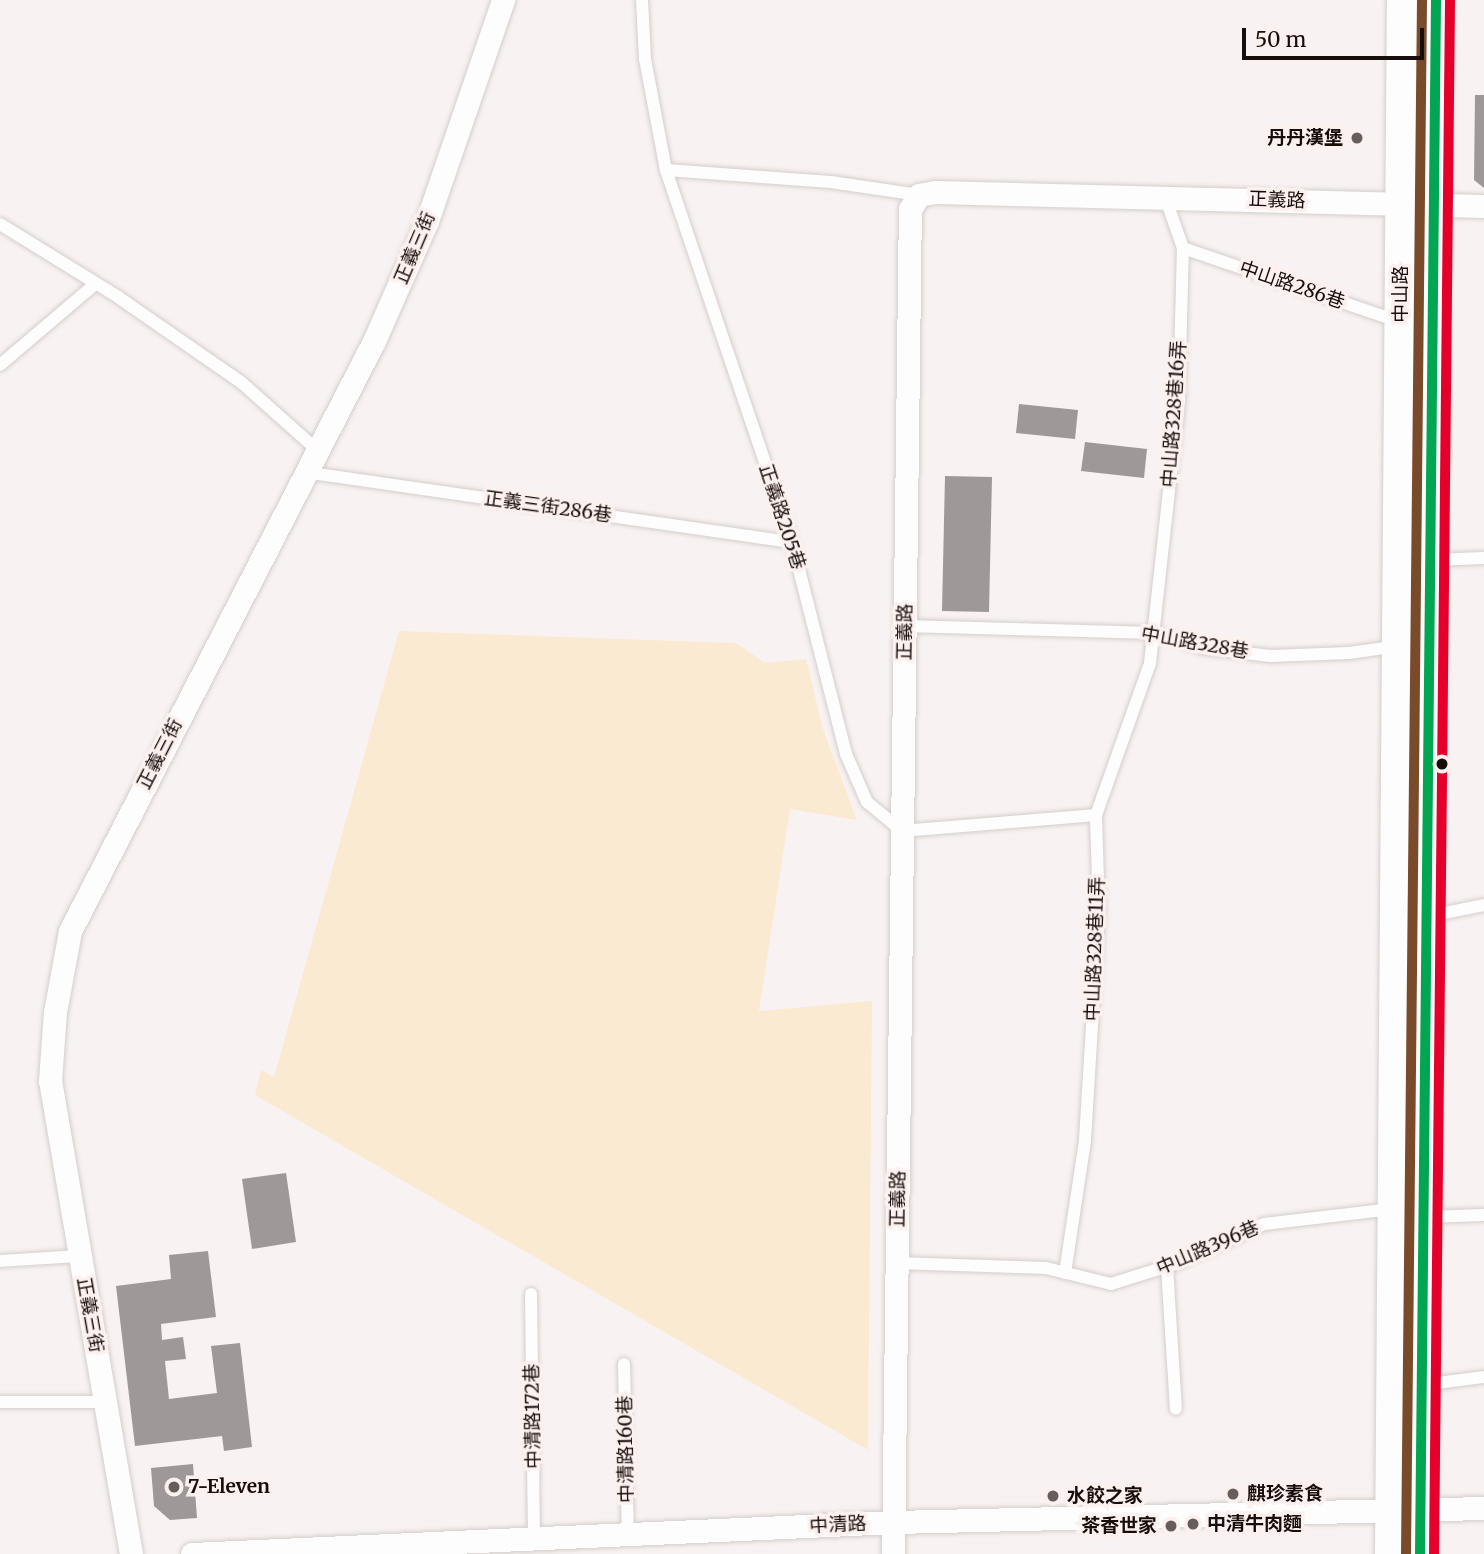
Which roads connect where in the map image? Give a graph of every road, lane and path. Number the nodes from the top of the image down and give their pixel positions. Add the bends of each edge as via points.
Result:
1 (503, 0) edge
2 (642, 0) edge
3 (1403, 0) edge
4 (1436, 0) edge
5 (666, 170) junction
6 (919, 195) junction
7 (1166, 197) junction
8 (1417, 204) junction
9 (1484, 206) edge
10 (0, 224) edge
11 (1183, 248) junction
12 (94, 285) junction
13 (1401, 322) junction
14 (2, 359) edge
15 (315, 448) junction
16 (303, 471) junction
17 (792, 542) junction
18 (1484, 558) edge
19 (1429, 560) junction
20 (905, 626) junction
21 (1154, 633) junction
22 (1400, 646) junction
23 (1097, 815) junction
24 (902, 831) junction
25 (1484, 905) edge
26 (1426, 917) junction
27 (1410, 1213) junction
28 (1484, 1215) edge
29 (80, 1256) junction
30 (0, 1261) edge
31 (897, 1263) junction
32 (1167, 1267) junction
33 (1065, 1273) junction
34 (531, 1294) dead end
35 (624, 1364) dead end
36 (1484, 1377) edge
37 (1422, 1385) junction
38 (0, 1402) edge
39 (105, 1402) junction
40 (1177, 1409) dead end
41 (1484, 1508) edge
42 (1406, 1509) junction
43 (894, 1522) junction
44 (628, 1534) junction
45 (534, 1538) junction
46 (286, 1552) edge
47 (131, 1554) edge
48 (192, 1554) edge
49 (893, 1554) edge
50 (1391, 1554) edge
51 (1420, 1554) edge

1 - 15 street, 正義三街 via 427,221 374,341
2 - 5 lane, 正義路205巷 via 645,59
3 - 8 main road, 中山路
4 - 8 main road, 中山路
5 - 6 lane via 831,182
5 - 17 lane, 正義路205巷
6 - 7 street, 正義路
6 - 20 street, 正義路 via 910,209
7 - 8 street, 正義路
7 - 11 lane, 中山路328巷16弄
8 - 9 street, 正義路
8 - 13 main road, 中山路
8 - 19 main road, 中山路
10 - 12 lane
11 - 13 lane, 中山路286巷
11 - 21 lane, 中山路328巷16弄 via 1179,399
12 - 14 lane
12 - 15 lane via 118,296 242,383
13 - 22 main road, 中山路
15 - 16 street, 正義三街
16 - 17 lane, 正義三街286巷
16 - 29 street, 正義三街 via 70,931 55,1012 50,1082
17 - 24 lane, 正義路205巷 via 846,754 867,802
18 - 19 lane
19 - 26 main road, 中山路
20 - 21 lane, 中山路328巷
20 - 24 street, 正義路
21 - 22 lane, 中山路328巷 via 1203,648 1271,656
21 - 23 lane, 中山路328巷11弄 via 1150,663
22 - 27 main road, 中山路
23 - 24 lane
23 - 33 lane, 中山路328巷11弄 via 1099,913 1085,1140
24 - 31 street, 正義路
25 - 26 lane
26 - 27 main road, 中山路
27 - 28 lane, 中山路396巷
27 - 32 lane, 中山路396巷 via 1264,1224
27 - 37 main road, 中山路
27 - 42 main road, 中山路
29 - 30 lane
29 - 39 street, 正義三街
31 - 33 lane, 中山路396巷 via 1046,1268
31 - 43 street, 正義路
32 - 33 lane, 中山路396巷 via 1111,1284
32 - 40 lane
34 - 45 lane, 中清路172巷
35 - 44 lane, 中清路160巷
36 - 37 lane
37 - 42 main road, 中山路
38 - 39 lane
39 - 47 street, 正義三街
41 - 42 street, 中清路
42 - 43 street, 中清路
42 - 50 main road, 中山路
42 - 51 main road, 中山路
43 - 44 street, 中清路
43 - 49 street, 正義路
44 - 45 street, 中清路
45 - 46 street, 中清路
46 - 48 street, 中清路

